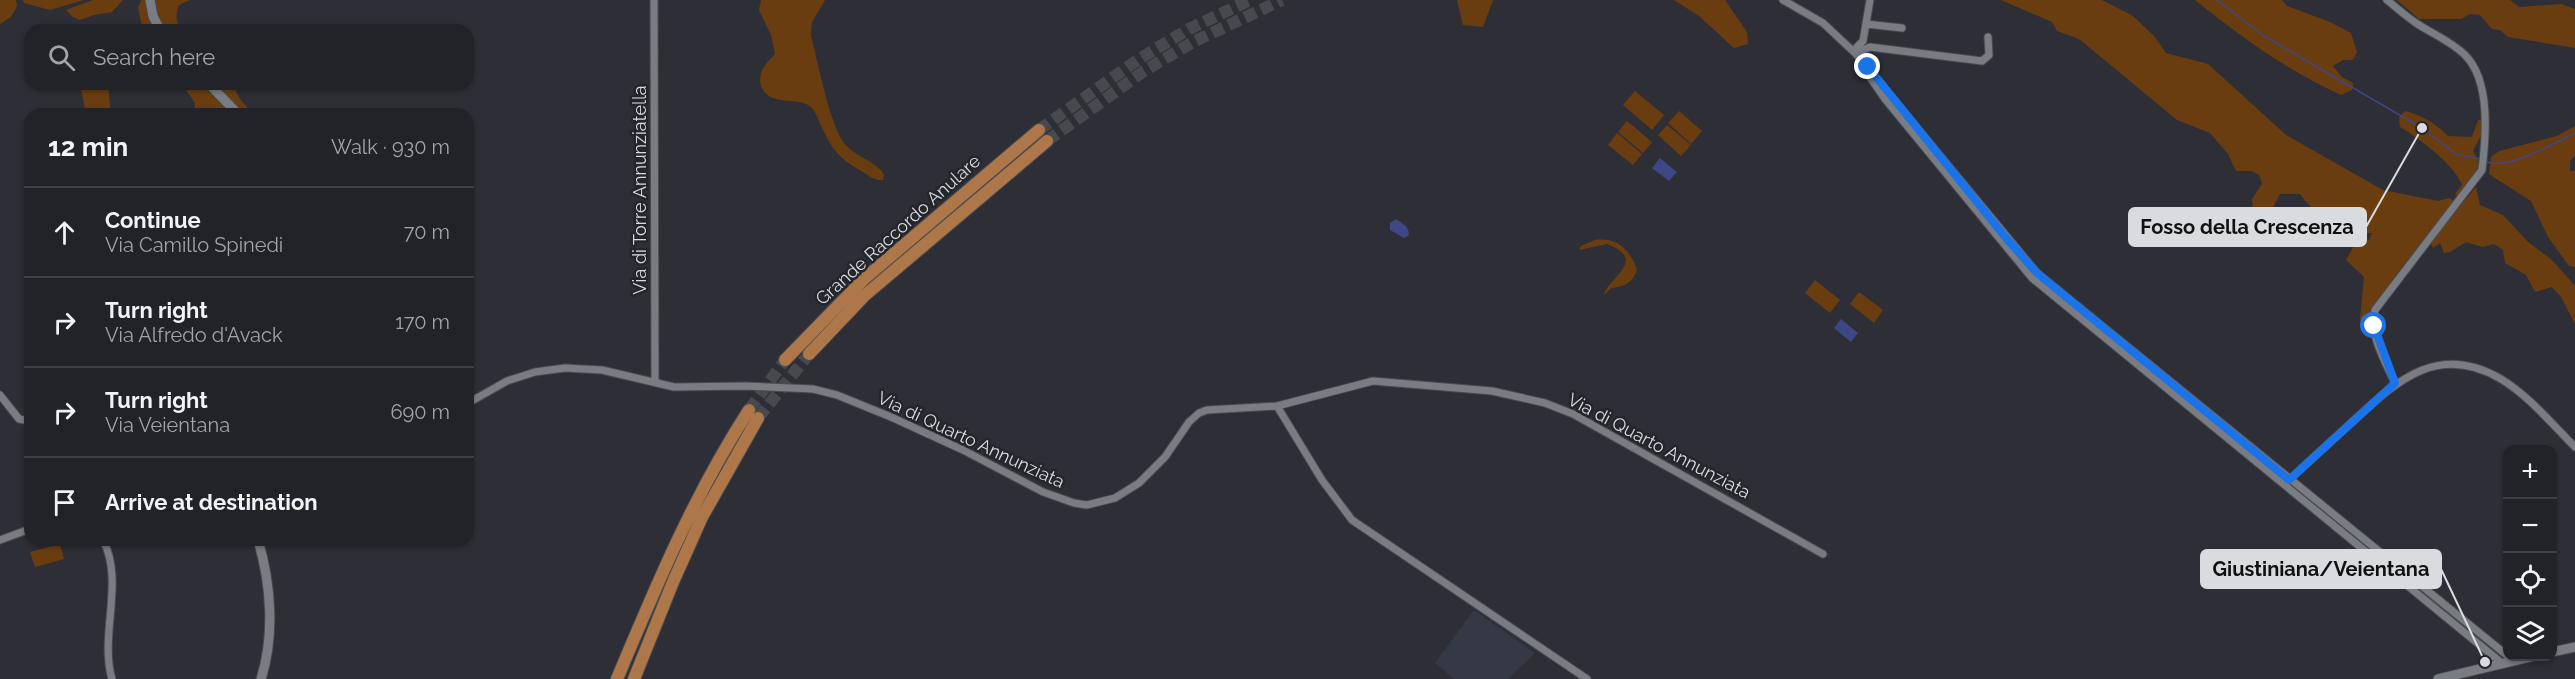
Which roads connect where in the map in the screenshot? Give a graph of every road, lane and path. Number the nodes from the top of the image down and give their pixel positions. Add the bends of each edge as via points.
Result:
1 (150, 0) edge
2 (654, 0) edge
3 (1783, 0) edge
4 (1870, 0) edge
5 (2386, 0) edge
6 (157, 24) edge
7 (1866, 24) junction
8 (1902, 28) dead end
9 (1988, 37) dead end
10 (1854, 52) junction
11 (215, 90) edge
12 (232, 108) edge
13 (1039, 130) tunnel mouth
14 (1047, 141) tunnel mouth
15 (809, 354) tunnel mouth
16 (785, 360) tunnel mouth
17 (655, 381) junction
18 (2395, 383) junction
19 (0, 395) edge
20 (474, 400) edge
21 (1277, 406) junction
22 (24, 420) edge
23 (2575, 447) edge
24 (2287, 481) junction
25 (24, 531) edge
26 (0, 540) edge
27 (104, 546) edge
28 (259, 546) edge
29 (1823, 554) dead end
30 (635, 636) junction
31 (2575, 647) edge
32 (2557, 651) edge
33 (2517, 661) edge
34 (2509, 663) junction
35 (112, 679) edge
36 (261, 679) edge
37 (611, 679) edge
38 (617, 679) edge
39 (633, 679) edge
40 (1587, 679) edge
41 (2439, 679) edge

1 - 6 street
2 - 17 street, Via di Torre Annunziatella
3 - 10 street via 1823,23
4 - 7 street
5 - 18 street via 2458,48 2472,63 2482,82 2485,148 2482,170 2375,310 2376,335
7 - 8 street
7 - 10 street via 1863,41
9 - 10 street via 1989,53 1980,61 1870,47
10 - 24 street via 2026,262 2074,308
11 - 12 street
13 - 16 highway, Grande Raccordo Anulare via 864,279
14 - 15 highway, Grande Raccordo Anulare via 873,288
17 - 20 street, Via di Quarto Annunziata via 602,370 551,370 507,381
17 - 21 street, Via di Quarto Annunziata via 675,387 813,389 837,395 963,450 1043,492 1087,505 1114,498 1139,483 1199,413
18 - 23 street via 2436,366 2489,373 2524,397
18 - 24 street
19 - 22 street
21 - 29 street, Via di Quarto Annunziata via 1371,381 1475,388 1545,403 1596,426
21 - 40 street via 1322,480 1352,520
24 - 34 street
25 - 26 street
27 - 35 street via 110,570
28 - 36 street via 269,586 270,614
30 - 37 highway
30 - 38 highway
30 - 39 highway via 680,532 718,458 754,414 702,517
31 - 32 street
33 - 34 street
34 - 41 street

